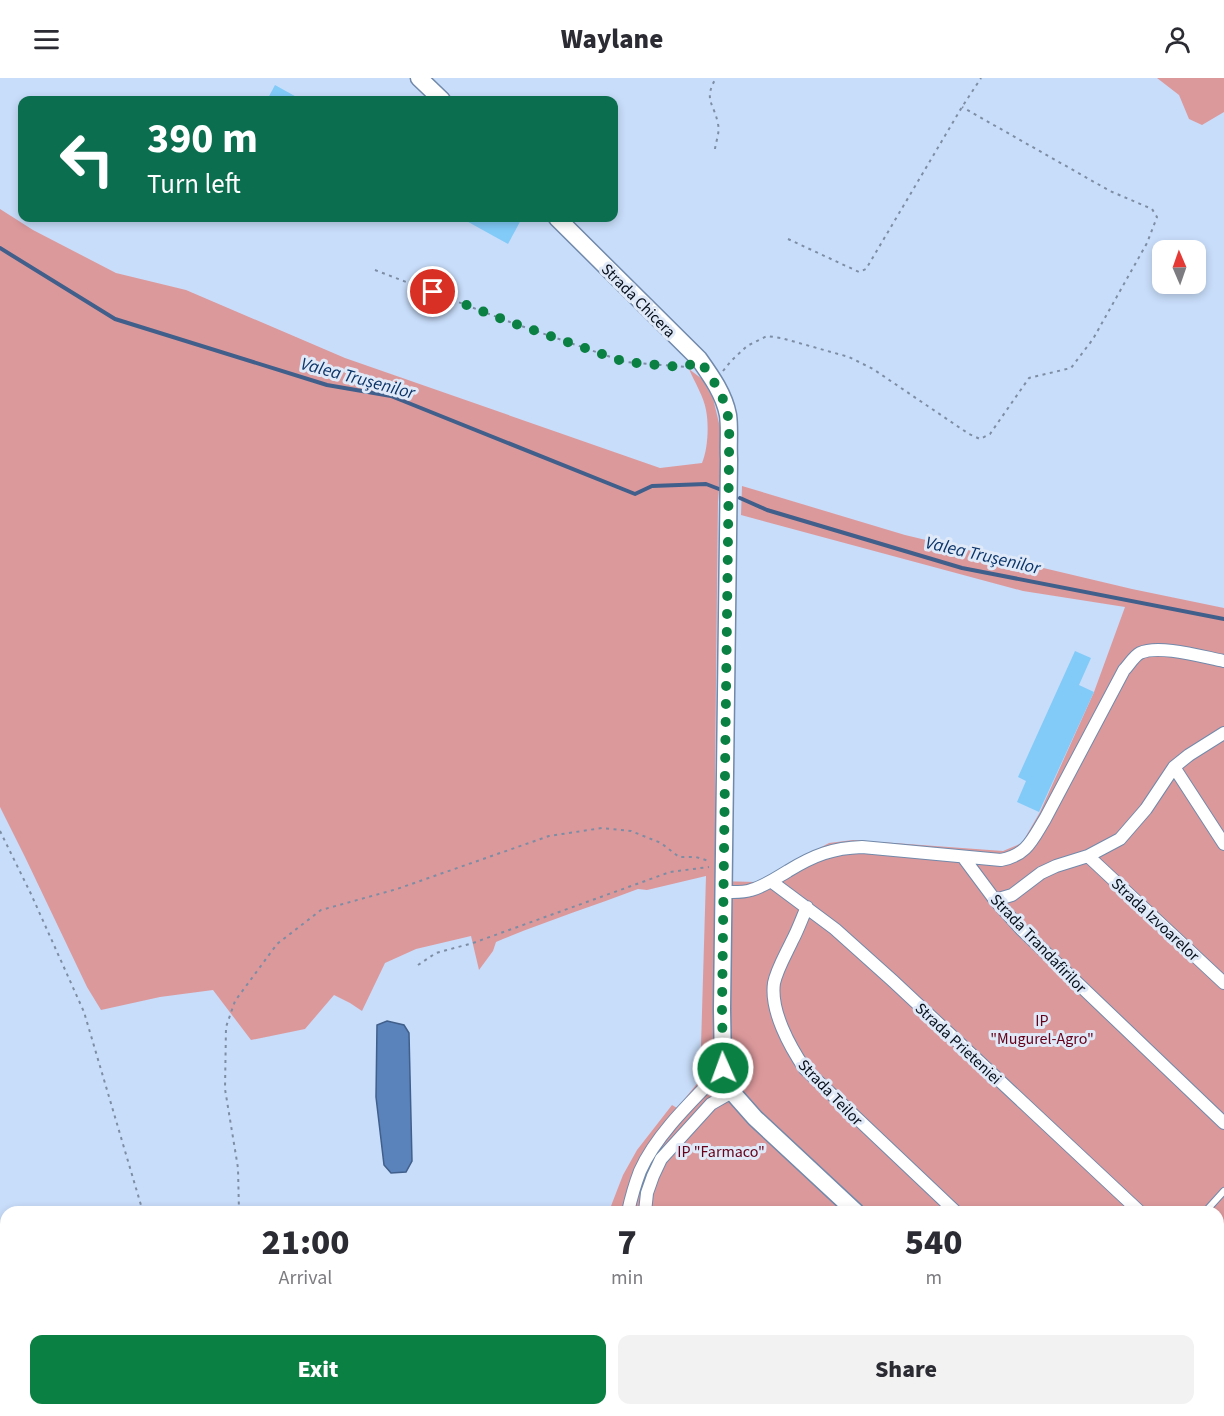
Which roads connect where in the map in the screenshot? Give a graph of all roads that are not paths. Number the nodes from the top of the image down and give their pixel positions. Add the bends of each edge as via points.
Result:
1 (419, 78) edge
2 (438, 96) edge
3 (561, 222) edge
4 (1224, 661) edge
5 (1224, 733) edge
6 (1174, 767) junction
7 (1224, 844) edge
8 (1088, 856) junction
9 (963, 857) junction
10 (772, 882) junction
11 (723, 892) junction
12 (995, 900) junction
13 (807, 907) junction
14 (1224, 983) edge
15 (723, 1068) junction
16 (732, 1092) junction
17 (1224, 1123) edge
18 (1224, 1191) edge
19 (629, 1206) edge
20 (646, 1206) edge
21 (849, 1206) edge
22 (950, 1206) edge
23 (1134, 1206) edge
24 (1210, 1206) edge

1 - 2 street
3 - 11 street, Strada Chicera via 701,362 715,382 728,417
4 - 9 street via 1163,650 1138,654 1124,670 1030,843 1021,853 1001,860
5 - 6 street
6 - 7 street
6 - 8 street via 1120,839
8 - 12 street via 1041,873 1012,895
8 - 14 street, Strada Izvoarelor
9 - 10 street via 843,848 811,858
9 - 12 street, Strada Trandafirilor
10 - 11 street via 749,891
10 - 13 street, Strada Prieteniei
11 - 15 street, Strada Chicera
12 - 17 street, Strada Trandafirilor
13 - 22 street, Strada Teilor via 774,984 784,1033 805,1069
13 - 23 street, Strada Prieteniei
15 - 16 street, Strada Chicera
15 - 19 street via 654,1147 640,1171
16 - 20 street via 711,1104 661,1160
16 - 21 street
18 - 24 lane

